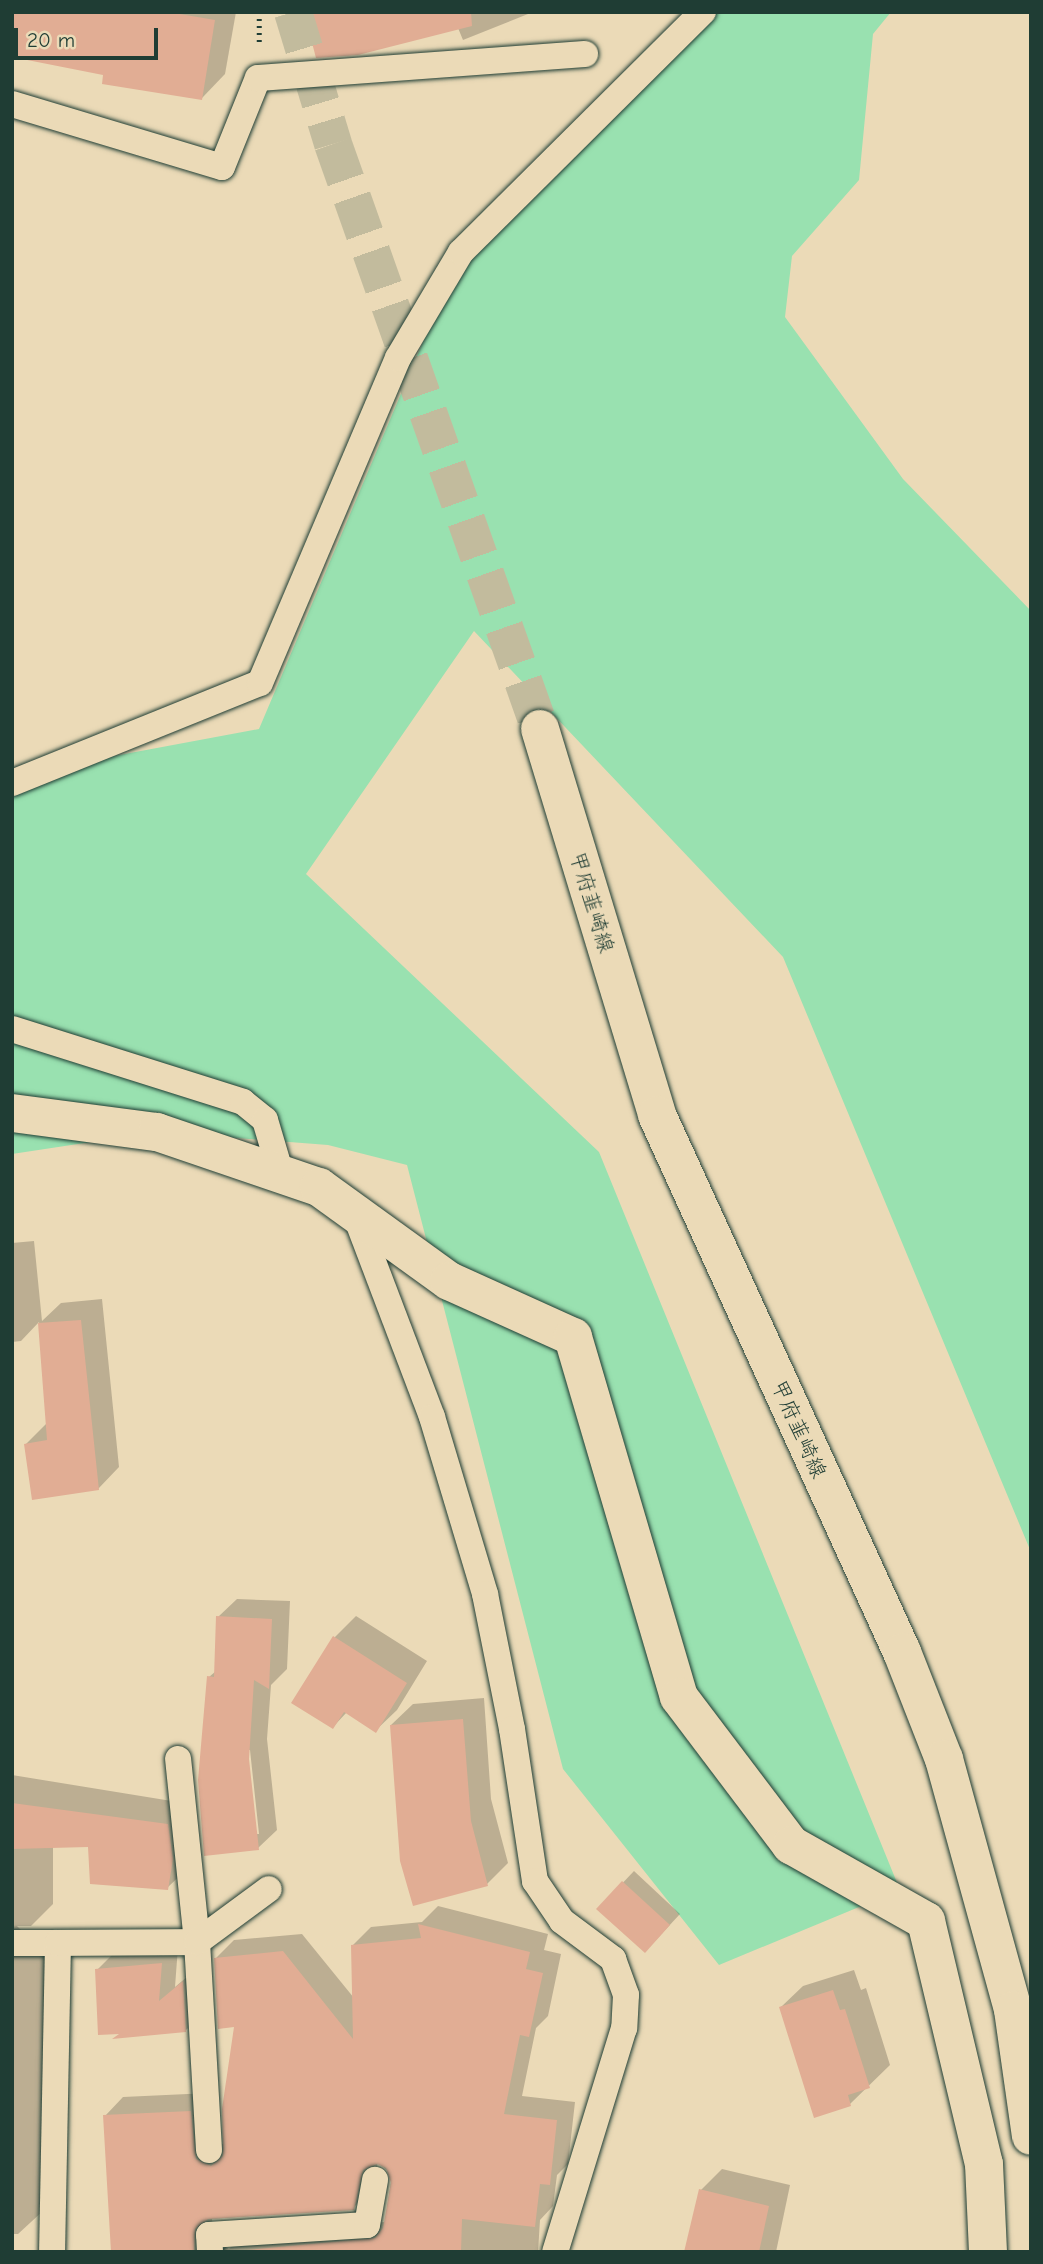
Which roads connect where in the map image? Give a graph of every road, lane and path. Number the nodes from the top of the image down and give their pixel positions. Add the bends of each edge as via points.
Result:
1 (703, 12) edge
2 (585, 54) dead end
3 (12, 104) edge
4 (540, 729) tunnel mouth
5 (12, 783) edge
6 (12, 1029) edge
7 (12, 1113) edge
8 (281, 1174) junction
9 (355, 1213) junction
10 (178, 1759) dead end
11 (269, 1889) dead end
12 (197, 1942) junction
13 (12, 1943) edge
14 (58, 1943) junction
15 (1031, 2136) edge
16 (209, 2150) dead end
17 (374, 2180) dead end
18 (52, 2252) edge
19 (210, 2252) edge
20 (555, 2252) edge
21 (988, 2252) edge

1 - 5 lane via 461,251 397,358 260,683
2 - 3 lane via 258,78 222,167
4 - 15 street, 甲府韮崎線 via 657,1115 902,1652 944,1759 1013,2010
6 - 8 lane via 243,1102 265,1120
7 - 8 street via 157,1132
8 - 9 street via 319,1187
9 - 20 lane via 432,1417 485,1594 512,1729 534,1881 562,1921 613,1959 626,1995 624,2028
9 - 21 street via 449,1281 573,1337 679,1697 791,1845 926,1921 985,2164
10 - 12 lane
11 - 12 lane
12 - 14 lane
12 - 16 lane
13 - 14 lane
14 - 18 lane
17 - 19 lane via 367,2225 209,2235

